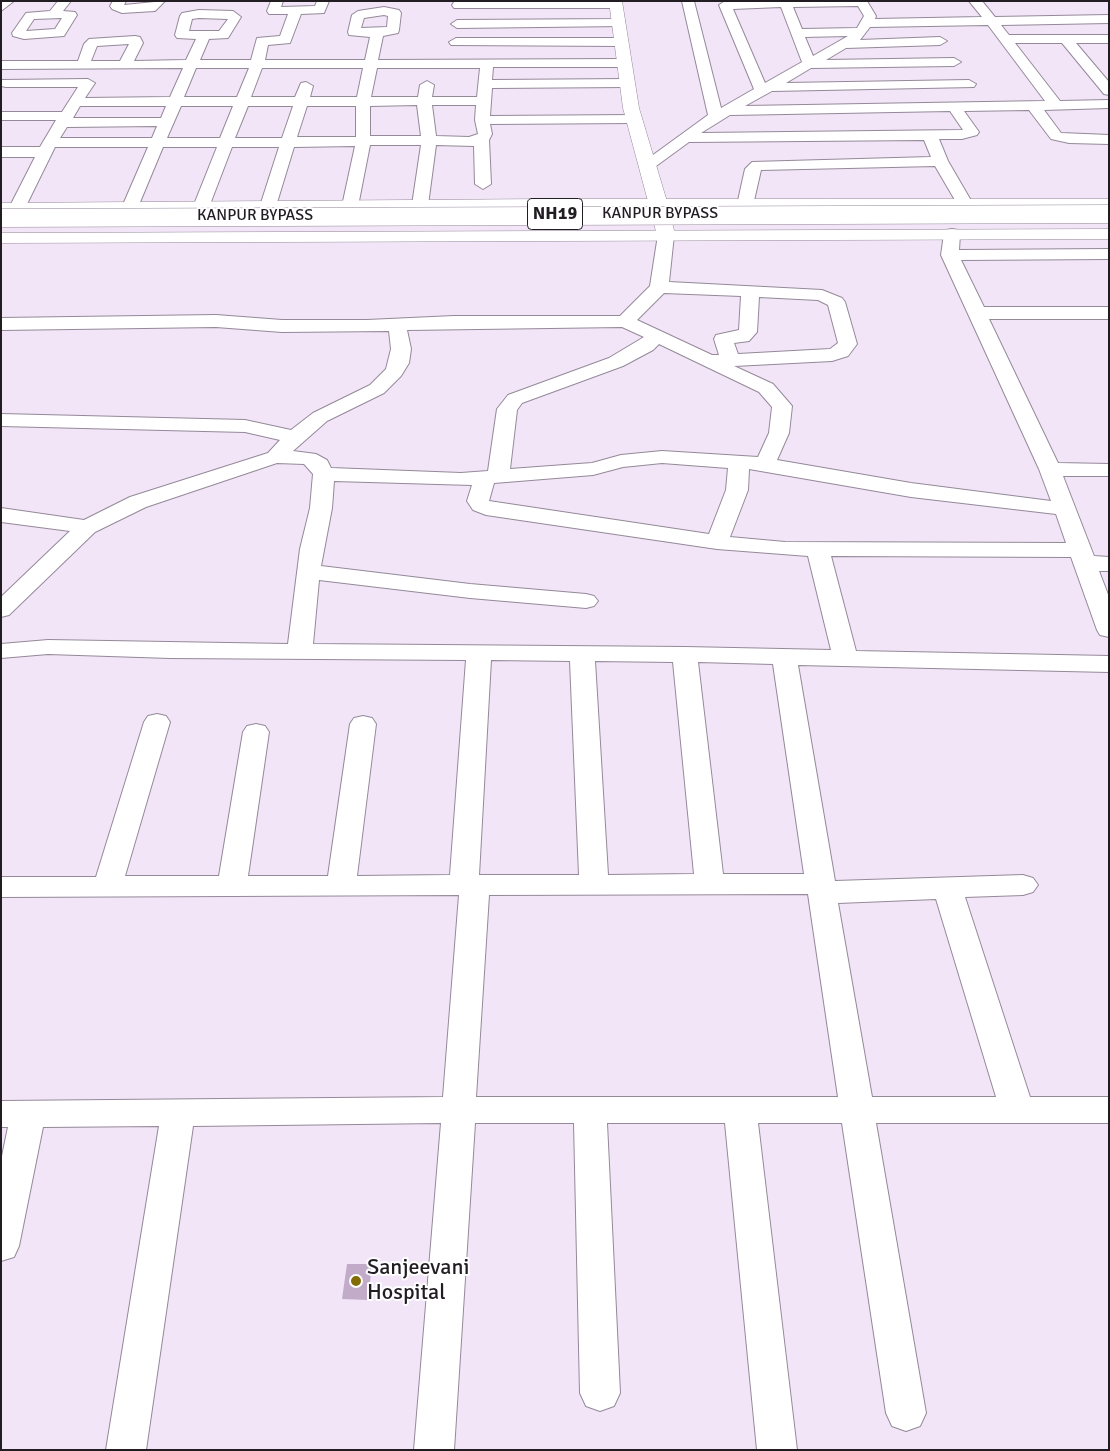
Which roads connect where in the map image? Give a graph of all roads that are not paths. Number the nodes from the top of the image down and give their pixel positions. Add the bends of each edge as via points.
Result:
1 (8, 1) edge
2 (65, 1) edge
3 (120, 1) edge
4 (159, 1) edge
5 (220, 1) edge
6 (277, 1) edge
7 (323, 1) edge
8 (975, 1) edge
9 (458, 3) edge
10 (507, 3) edge
11 (616, 3) edge
12 (1, 6) edge
13 (384, 6) edge
14 (141, 8) junction
15 (696, 8) edge
16 (296, 11) junction
17 (728, 12) junction
18 (54, 14) junction
19 (214, 14) junction
20 (864, 15) edge
21 (791, 17) junction
22 (1109, 19) edge
23 (992, 20) junction
24 (927, 22) junction
25 (619, 23) junction
26 (457, 24) junction
27 (377, 33) junction
28 (46, 35) junction
29 (203, 37) junction
30 (121, 39) junction
31 (1006, 39) junction
32 (1066, 39) junction
33 (1109, 39) edge
34 (940, 41) junction
35 (456, 42) junction
36 (621, 42) junction
37 (846, 44) junction
38 (1083, 60) junction
39 (1100, 60) dead end
40 (954, 62) junction
41 (455, 63) junction
42 (487, 63) junction
43 (624, 63) junction
44 (82, 64) junction
45 (99, 64) junction
46 (125, 64) junction
47 (191, 64) junction
48 (257, 64) junction
49 (313, 64) junction
50 (371, 64) junction
51 (430, 64) junction
52 (810, 64) junction
53 (1, 65) edge
54 (20, 65) junction
55 (164, 81) dead end
56 (183, 81) junction
57 (92, 82) junction
58 (6, 83) dead end
59 (627, 83) junction
60 (485, 84) junction
61 (969, 84) junction
62 (1106, 84) edge
63 (897, 85) junction
64 (766, 89) junction
65 (243, 100) junction
66 (363, 100) junction
67 (174, 101) junction
68 (302, 101) junction
69 (424, 101) junction
70 (76, 102) junction
71 (1055, 104) junction
72 (1109, 104) edge
73 (984, 105) junction
74 (1033, 105) junction
75 (954, 107) junction
76 (909, 108) junction
77 (483, 109) junction
78 (632, 112) junction
79 (722, 114) junction
80 (1, 116) edge
81 (65, 119) junction
82 (165, 122) junction
83 (930, 136) junction
84 (686, 138) junction
85 (429, 140) junction
86 (481, 140) junction
87 (1109, 140) edge
88 (157, 141) junction
89 (363, 141) junction
90 (226, 143) junction
91 (290, 143) junction
92 (48, 147) junction
93 (1, 152) edge
94 (940, 161) junction
95 (648, 166) junction
96 (482, 184) dead end
97 (966, 204) junction
98 (1109, 204) edge
99 (659, 205) junction
100 (744, 205) junction
101 (268, 206) junction
102 (350, 206) junction
103 (420, 206) junction
104 (130, 207) junction
105 (201, 207) junction
106 (9, 208) edge
107 (1109, 214) edge
108 (1, 218) edge
109 (1109, 223) edge
110 (1, 227) edge
111 (952, 234) junction
112 (1109, 234) edge
113 (666, 235) junction
114 (1, 238) edge
115 (1109, 254) edge
116 (950, 255) junction
117 (659, 287) junction
118 (750, 292) junction
119 (978, 313) junction
120 (1109, 313) edge
121 (625, 321) junction
122 (1, 324) edge
123 (397, 324) junction
124 (657, 335) junction
125 (721, 361) junction
126 (1, 420) edge
127 (294, 438) junction
128 (276, 457) junction
129 (739, 462) junction
130 (765, 464) junction
131 (1050, 468) junction
132 (1109, 470) edge
133 (324, 474) junction
134 (491, 476) junction
135 (1065, 509) junction
136 (1, 515) edge
137 (87, 527) junction
138 (717, 542) junction
139 (818, 549) junction
140 (1082, 557) junction
141 (1109, 564) edge
142 (308, 572) junction
143 (586, 601) dead end
144 (1, 610) edge
145 (1109, 630) edge
146 (1, 651) edge
147 (300, 652) junction
148 (479, 653) junction
149 (580, 654) junction
150 (685, 654) junction
151 (784, 657) junction
152 (845, 658) junction
153 (1109, 664) edge
154 (157, 722) dead end
155 (363, 724) dead end
156 (256, 732) dead end
157 (594, 884) junction
158 (710, 884) junction
159 (469, 885) junction
160 (1024, 885) dead end
161 (108, 886) junction
162 (232, 886) junction
163 (340, 886) junction
164 (1, 887) edge
165 (947, 887) junction
166 (823, 889) junction
167 (858, 1109) junction
168 (459, 1110) junction
169 (590, 1110) junction
170 (740, 1110) junction
171 (1017, 1110) junction
172 (1109, 1110) edge
173 (15, 1114) edge
174 (178, 1114) junction
175 (2, 1238) edge
176 (600, 1393) dead end
177 (906, 1413) dead end
178 (126, 1450) edge
179 (434, 1450) edge
180 (777, 1450) edge

1 - 12 street
2 - 18 street
3 - 14 street via 116,6 119,8
4 - 14 street via 154,7
5 - 19 street
6 - 16 street via 274,11
7 - 16 street via 320,10
8 - 23 street
9 - 10 street
9 - 26 street
10 - 11 street
11 - 25 main road
13 - 27 street via 394,13 394,30
13 - 27 street via 356,16 355,32
14 - 30 street
15 - 17 street
15 - 79 street
16 - 48 street via 285,40 262,41
17 - 21 street via 724,5
17 - 64 street
18 - 28 street via 71,16 61,32
18 - 28 street via 30,16 18,33
19 - 29 street via 235,17 223,35
19 - 29 street via 186,16 180,34
20 - 21 street
20 - 21 street
20 - 24 street
20 - 37 street
21 - 52 street
22 - 23 street
23 - 24 street
23 - 31 street
24 - 34 street
25 - 26 street
25 - 36 main road
26 - 35 street
27 - 50 street
28 - 54 street
29 - 47 street
30 - 44 street via 91,44
30 - 46 street via 136,41
31 - 32 street
31 - 71 street
32 - 33 street
32 - 38 street
34 - 37 street
34 - 40 street
35 - 36 street
35 - 41 street
36 - 43 main road
37 - 52 street
38 - 39 street
38 - 62 street
40 - 52 street
40 - 61 street
41 - 42 street
41 - 51 street
42 - 43 street
42 - 60 street
43 - 59 main road
44 - 45 street
44 - 54 street
45 - 46 street
45 - 57 street
46 - 47 street
47 - 48 street
47 - 56 street
48 - 49 street
48 - 65 street
49 - 50 street
49 - 68 street
50 - 51 street
50 - 66 street
51 - 69 street
52 - 64 street
53 - 54 street
55 - 56 street
56 - 67 street
57 - 58 street
57 - 70 street
59 - 60 street
59 - 78 main road
60 - 77 street
61 - 63 street
61 - 73 street
63 - 64 street
63 - 76 street
64 - 79 street
65 - 67 street
65 - 68 street
65 - 90 street
66 - 68 street
66 - 69 street
66 - 89 street
67 - 70 street
67 - 82 street
68 - 91 street
69 - 77 street
69 - 85 street
70 - 81 street
71 - 72 street
71 - 74 street
73 - 74 street
73 - 75 street
74 - 87 street via 1056,136
75 - 76 street
75 - 83 street via 972,132
76 - 79 street
77 - 78 street
77 - 86 street via 485,134
78 - 95 main road
79 - 84 street
80 - 81 street
81 - 82 street
81 - 92 street
82 - 88 street
83 - 84 street
83 - 94 street
84 - 95 street
85 - 86 street via 455,143
85 - 89 street
85 - 103 street
86 - 96 street
88 - 90 street
88 - 92 street
88 - 104 street
89 - 91 street
89 - 102 street
90 - 91 street
90 - 105 street
91 - 101 street
92 - 93 street
92 - 106 street
94 - 97 street
94 - 100 street via 757,164 753,168
95 - 99 main road
97 - 98 main road
97 - 100 main road
99 - 100 main road
99 - 103 main road
99 - 113 main road
101 - 102 main road
101 - 105 main road
102 - 103 main road
104 - 105 main road
104 - 106 main road
107 - 108 main road, KANPUR BYPASS / NH19, bridge
109 - 110 main road, KANPUR BYPASS / NH19
111 - 112 main road
111 - 113 main road
111 - 116 street
113 - 114 main road
113 - 117 street
115 - 116 street
116 - 119 street
117 - 118 street
117 - 121 street
118 - 125 street via 748,332 742,337 723,339
118 - 125 street via 822,295 833,299 848,344 841,352 832,355
119 - 120 street
119 - 131 street
121 - 123 street
121 - 124 street
122 - 123 street via 174,321 282,326
123 - 127 street via 401,349 394,372 377,389 326,414
124 - 125 street
124 - 134 street via 646,346 616,362 515,399 507,409
125 - 130 street via 766,388 782,406 779,433
126 - 127 street via 245,426 276,431
127 - 128 street
128 - 133 street via 309,458 319,465
128 - 137 street via 138,502
129 - 130 street
129 - 134 street via 641,458 593,468
129 - 138 street via 737,490
130 - 135 street via 912,490
131 - 132 street
131 - 135 street
133 - 134 street via 461,479
133 - 142 street via 321,508
134 - 138 street via 478,501 486,508
135 - 140 street
136 - 137 street
137 - 144 street
138 - 139 street
139 - 140 street
139 - 152 street
140 - 141 street
140 - 145 street
142 - 143 street
142 - 147 street
146 - 147 street via 48,647
147 - 148 street
148 - 149 street
148 - 159 street
149 - 150 street
149 - 157 street via 583,662
150 - 151 street
150 - 158 street
151 - 152 street
151 - 166 street
152 - 153 street
154 - 161 street
155 - 163 street
156 - 162 street
157 - 158 street
157 - 159 street
158 - 166 street
159 - 163 street
159 - 168 street
160 - 165 street
161 - 162 street
161 - 164 street
162 - 163 street
165 - 166 street
165 - 171 street
166 - 167 street
167 - 170 street
167 - 171 street
167 - 177 street
168 - 169 street
168 - 174 street
168 - 179 street
169 - 170 street
169 - 176 street
170 - 180 street
171 - 172 street
173 - 174 street
173 - 175 street
174 - 178 street

